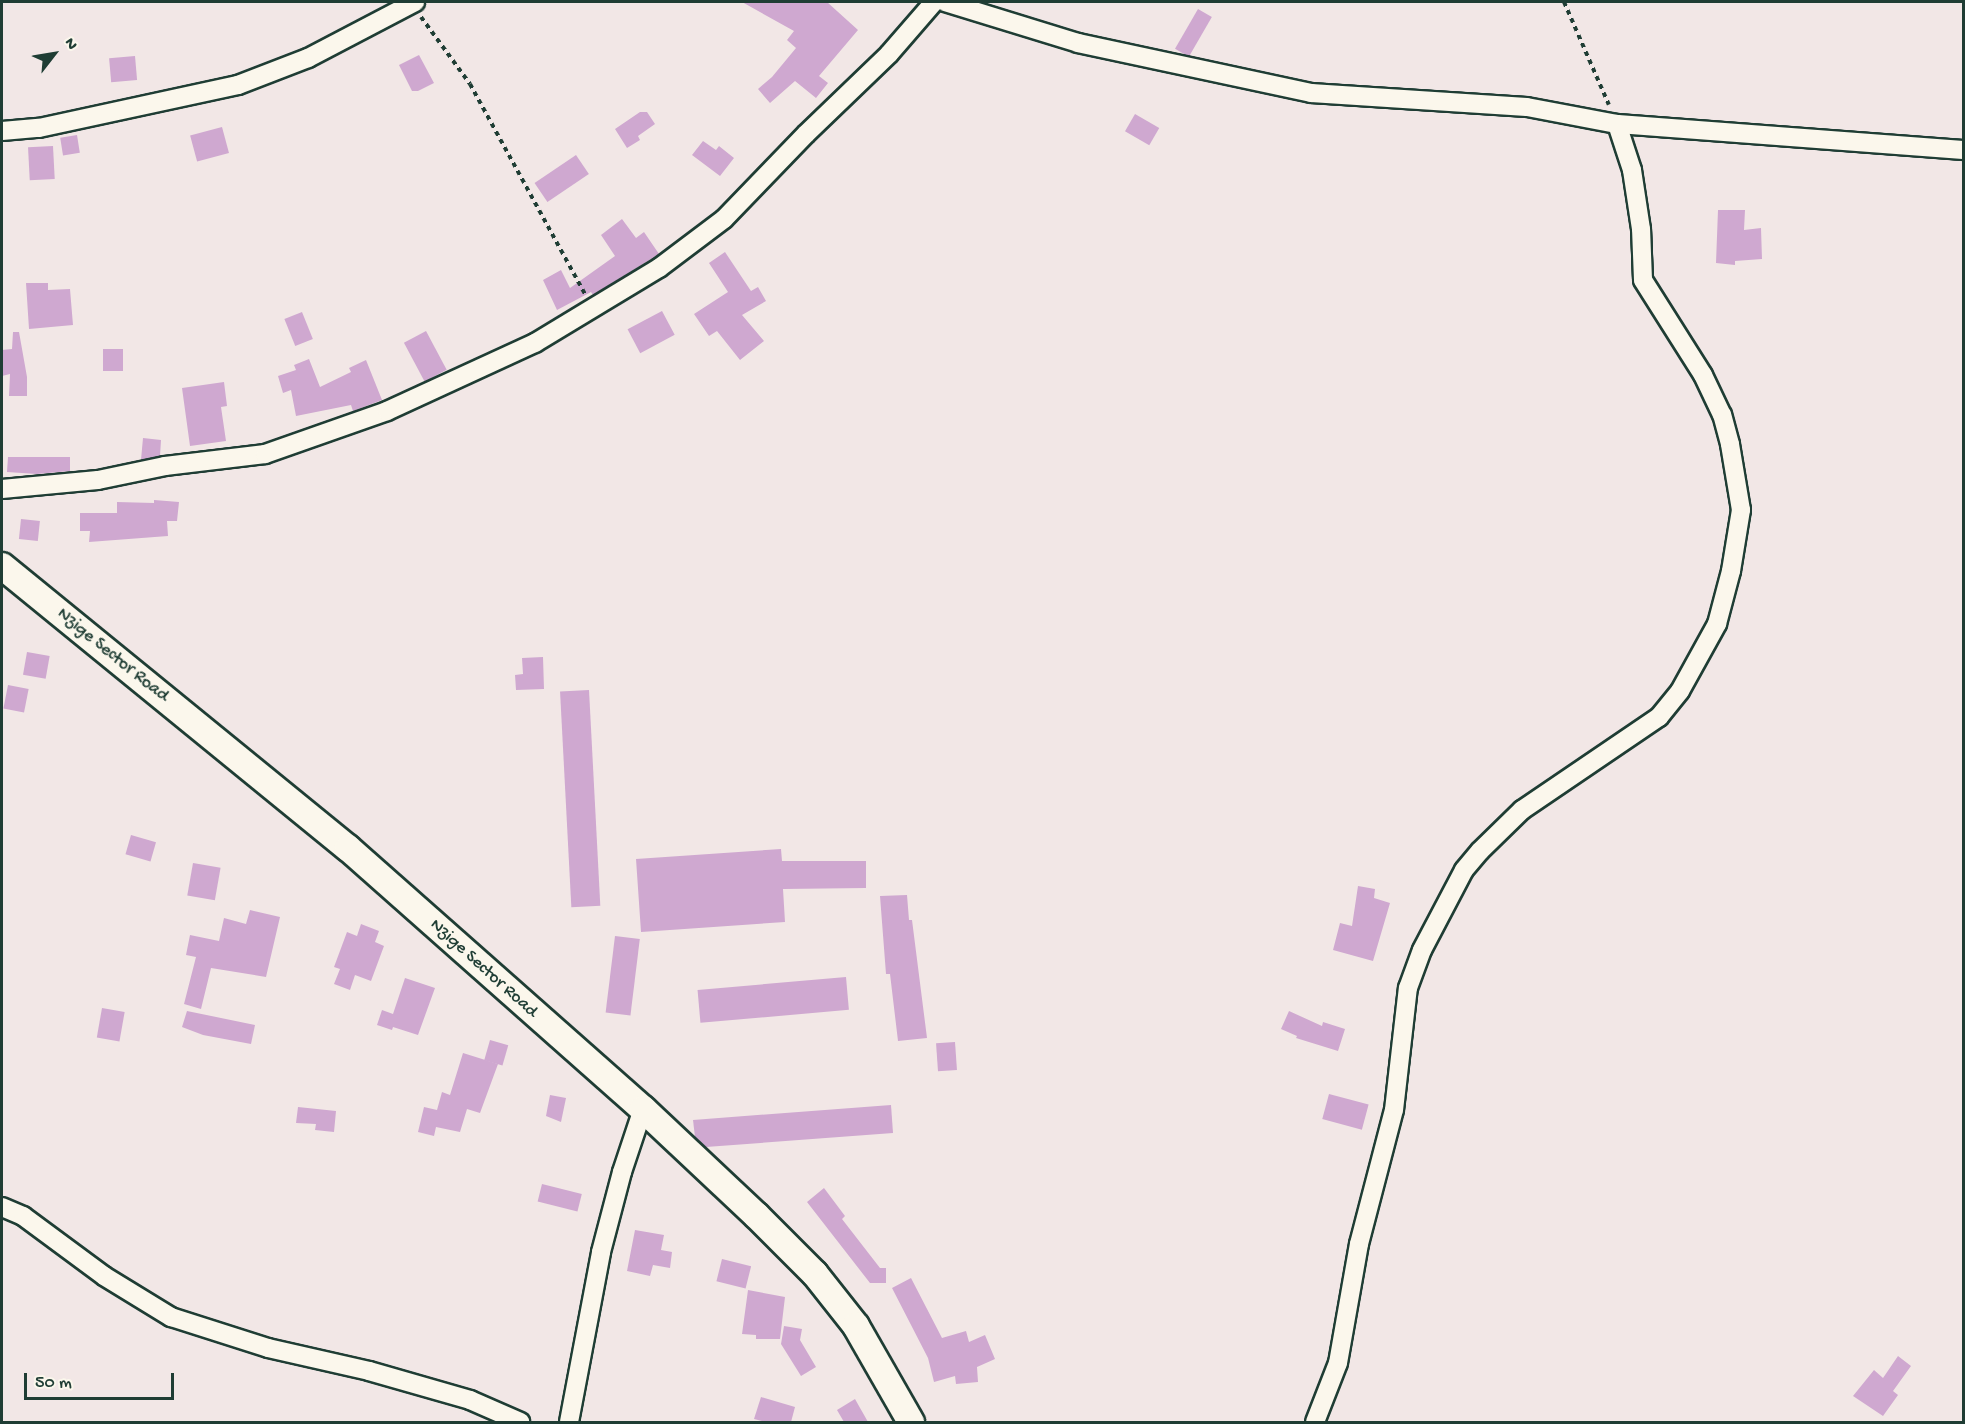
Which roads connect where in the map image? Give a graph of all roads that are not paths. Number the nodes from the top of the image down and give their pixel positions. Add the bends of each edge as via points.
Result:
1 (413, 2) edge
2 (934, 2) edge
3 (945, 2) edge
4 (1617, 124) junction
5 (2, 131) edge
6 (1964, 150) edge
7 (2, 489) edge
8 (2, 566) edge
9 (643, 1108) junction
10 (2, 1207) edge
11 (520, 1422) edge
12 (569, 1422) edge
13 (911, 1422) edge
14 (1315, 1422) edge

1 - 5 street via 308,58 238,85 39,128
2 - 7 street via 889,54 724,219 659,268 535,343 387,411 265,454 165,466 89,481
3 - 4 street via 1078,43 1311,93 1527,107
4 - 6 street
4 - 14 street via 1632,170 1641,229 1643,280 1702,375 1722,415 1730,444 1741,510 1731,571 1717,624 1680,691 1659,717 1522,810 1480,851 1464,870 1422,950 1408,988 1394,1110 1359,1244 1338,1363
8 - 9 main road, Nzige Sector Road via 348,848
9 - 12 street via 601,1252
9 - 13 main road, Nzige Sector Road via 815,1274 856,1326
10 - 11 street via 23,1216 104,1276 171,1317 470,1400

